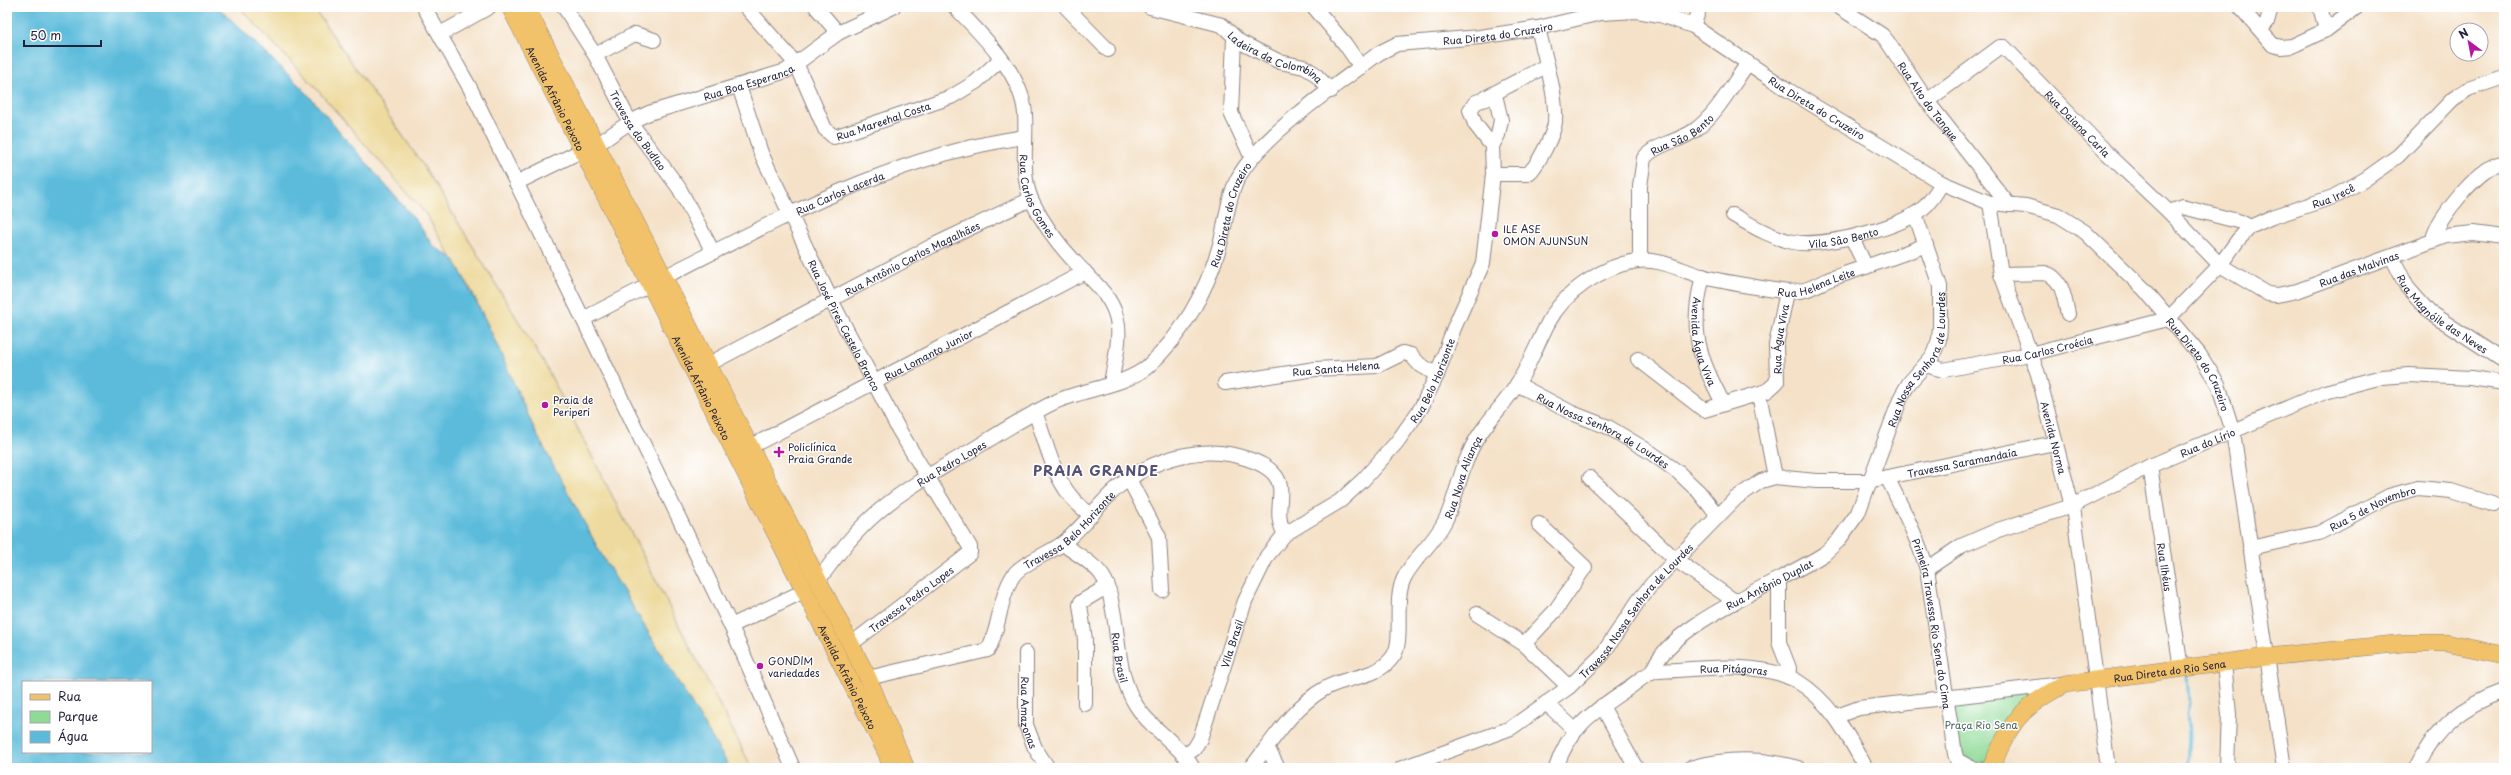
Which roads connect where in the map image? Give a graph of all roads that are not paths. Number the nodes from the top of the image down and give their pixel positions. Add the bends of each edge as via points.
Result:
1 (424, 7) edge
2 (489, 7) edge
3 (510, 7) edge
4 (526, 7) edge
5 (564, 7) edge
6 (746, 7) edge
7 (816, 7) edge
8 (893, 7) edge
9 (1067, 7) edge
10 (1150, 7) edge
11 (1314, 7) edge
12 (1700, 7) edge
13 (1839, 7) edge
14 (2240, 7) edge
15 (2271, 7) edge
16 (2320, 7) edge
17 (2357, 7) edge
18 (959, 8) edge
19 (1693, 26) junction
20 (1538, 28) junction
21 (2261, 29) junction
22 (2326, 30) junction
23 (838, 33) junction
24 (440, 34) junction
25 (1234, 38) junction
26 (654, 40) dead end
27 (1108, 50) dead end
28 (595, 55) junction
29 (1001, 59) junction
30 (1748, 63) junction
31 (797, 64) junction
32 (1546, 66) junction
33 (1361, 67) junction
34 (2503, 77) edge
35 (739, 86) junction
36 (1331, 91) junction
37 (1487, 97) junction
38 (1926, 101) junction
39 (630, 122) junction
40 (1025, 137) junction
41 (1492, 146) junction
42 (590, 147) junction
43 (1252, 158) junction
44 (2504, 163) edge
45 (1493, 174) junction
46 (516, 183) junction
47 (1942, 183) junction
48 (1031, 199) junction
49 (1990, 203) junction
50 (2009, 205) junction
51 (2169, 212) junction
52 (1915, 214) junction
53 (790, 215) junction
54 (1733, 215) dead end
55 (2250, 227) junction
56 (1852, 238) junction
57 (2504, 238) edge
58 (2434, 239) junction
59 (1926, 245) junction
60 (713, 252) junction
61 (2392, 257) junction
62 (1640, 260) junction
63 (2220, 265) junction
64 (1866, 267) junction
65 (1085, 272) junction
66 (2001, 274) junction
67 (1703, 276) junction
68 (664, 277) junction
69 (649, 285) junction
70 (1787, 292) junction
71 (831, 300) junction
72 (2068, 314) dead end
73 (583, 319) junction
74 (2168, 319) junction
75 (2030, 354) junction
76 (1638, 359) dead end
77 (2504, 361) edge
78 (709, 364) junction
79 (1926, 365) junction
80 (1437, 374) junction
81 (875, 383) junction
82 (1111, 383) junction
83 (1225, 383) dead end
84 (2504, 383) edge
85 (1517, 384) junction
86 (1759, 394) junction
87 (1723, 404) junction
88 (1035, 412) junction
89 (2233, 432) junction
90 (2055, 443) junction
91 (750, 447) junction
92 (2150, 466) junction
93 (1775, 476) junction
94 (1887, 477) junction
95 (926, 478) junction
96 (1590, 478) dead end
97 (1129, 479) junction
98 (1868, 481) junction
99 (2495, 505) dead end
100 (2072, 506) junction
101 (1092, 515) junction
102 (1718, 516) junction
103 (1539, 524) dead end
104 (1285, 534) junction
105 (1063, 544) junction
106 (2250, 548) junction
107 (970, 553) joint
108 (1676, 560) junction
109 (1927, 569) junction
110 (1779, 580) junction
111 (818, 581) junction
112 (1108, 586) junction
113 (1162, 590) dead end
114 (804, 591) junction
115 (1736, 602) junction
116 (1477, 614) dead end
117 (731, 626) junction
118 (851, 644) junction
119 (1524, 644) junction
120 (1026, 653) dead end
121 (2504, 656) edge
122 (2267, 657) junction
123 (2224, 663) junction
124 (2181, 668) junction
125 (1652, 672) junction
126 (1788, 677) junction
127 (868, 678) junction
128 (2096, 678) junction
129 (2065, 684) junction
130 (1569, 687) junction
131 (2504, 691) edge
132 (1945, 697) junction
133 (1546, 703) junction
134 (1085, 704) dead end
135 (1602, 706) junction
136 (1837, 716) junction
137 (1574, 729) junction
138 (1267, 747) junction
139 (1185, 755) junction
140 (1956, 764) edge
141 (794, 768) edge
142 (891, 768) edge
143 (906, 768) edge
144 (1048, 768) edge
145 (1193, 768) edge
146 (1251, 768) edge
147 (1278, 768) edge
148 (1402, 768) edge
149 (1556, 768) edge
150 (1636, 768) edge
151 (1690, 768) edge
152 (1798, 768) edge
153 (1866, 768) edge
154 (1971, 768) edge
155 (1991, 768) edge
156 (2108, 768) edge
157 (2227, 768) edge
158 (2284, 768) edge
159 (2416, 768) edge

1 - 24 street
2 - 24 street
3 - 42 main road, Avenida Afrânio Peixoto
4 - 42 main road, Avenida Afrânio Peixoto
5 - 28 street, Travessa do Budlao
6 - 31 street
7 - 23 street
8 - 23 street, Rua Boa Esperanca
9 - 27 street
10 - 25 street, Ladeira da Colombina via 1222,25
11 - 33 street
12 - 19 street
13 - 38 street, Rua Alto do Tanque via 1882,35
14 - 21 street
15 - 21 street via 2267,22
16 - 22 street
17 - 22 street
18 - 29 street, Rua Carlos Gomes
19 - 20 street, Rua Direta do Cruzeiro via 1660,15 1626,11 1601,13
19 - 30 street, Rua Direta do Cruzeiro
20 - 32 street
20 - 33 street, Rua Direta do Cruzeiro via 1480,37 1397,44 1385,49
21 - 22 street via 2273,44 2281,47 2292,46
23 - 31 street, Rua Boa Esperanca
24 - 46 street via 470,88
25 - 36 street, Ladeira da Colombina via 1280,62 1304,67 1314,73
25 - 43 street via 1230,113
26 - 28 street via 635,34
28 - 39 street, Travessa do Budlao
29 - 31 street, Rua Mareehal Costa via 976,82 951,97 834,137 825,129
29 - 40 street, Rua Carlos Gomes via 1023,100
30 - 47 street, Rua Direta do Cruzeiro
30 - 62 street, Rua São Bento via 1704,124 1688,135 1656,148 1644,158 1640,186
31 - 35 street, Rua Boa Esperanca via 786,72
32 - 37 street
32 - 45 street via 1555,122 1550,139 1529,173
33 - 36 street, Rua Direta do Cruzeiro
34 - 55 street, Rua Irecê via 2468,89 2453,99 2398,156 2364,180 2333,197
35 - 39 street, Rua Boa Esperanca via 668,107
35 - 53 street, Rua José Pires Castelo Branco via 761,153
36 - 43 street, Rua Direta do Cruzeiro via 1278,132
37 - 41 street, Rua Belo Horizonte via 1496,99 1501,120 1498,136
37 - 41 street via 1474,104 1470,114
38 - 50 street, Rua Alto do Tanque
38 - 51 street, Rua Daiana Carla via 2000,47 2004,47 2108,154
39 - 42 street, Rua Boa Esperanca
39 - 60 street, Travessa do Budlao via 671,175
40 - 48 street, Rua Carlos Gomes via 1027,179
40 - 53 street, Rua Carlos Lacerda via 983,142 937,154 854,185
41 - 45 street, Rua Belo Horizonte
42 - 46 street, Rua Boa Esperanca
42 - 68 main road, Avenida Afrânio Peixoto
42 - 69 main road, Avenida Afrânio Peixoto
43 - 82 street, Rua Direta do Cruzeiro via 1232,192 1220,247 1195,307 1178,333 1147,367 1128,379
44 - 58 street via 2484,171 2438,224
45 - 80 street, Rua Belo Horizonte via 1483,263
46 - 73 street
47 - 49 street, Rua Direta do Cruzeiro
47 - 52 street, Vila Sâo Bento via 1930,200
48 - 65 street, Rua Carlos Gomes via 1065,250
48 - 71 street, Rua Antônio Carlos Magalhães via 932,246
49 - 50 street, Rua Direta do Cruzeiro
49 - 66 street, Avenida Norma
50 - 74 street, Rua Direto do Cruzeiro via 2026,206 2058,215 2086,232 2145,290
51 - 55 street via 2183,207 2241,222
51 - 63 street, Rua Daiana Carla
52 - 56 street, Vila Sâo Bento
52 - 59 street, Rua Nossa Senhora de Lourdes
53 - 60 street, Rua Carlos Lacerda
53 - 71 street, Rua José Pires Castelo Branco
54 - 56 street, Vila Sâo Bento via 1792,242 1806,244
55 - 63 street, Rua Irecê
56 - 64 street
57 - 58 street, Rua das Malvinas via 2473,233
58 - 61 street, Rua das Malvinas
59 - 64 street, Rua Helena Leite
59 - 79 street, Rua Nossa Senhora de Lourdes via 1940,286 1941,306 1939,340
60 - 68 street, Rua Carlos Lacerda
61 - 63 street, Rua das Malvinas via 2297,291 2277,295 2254,287
61 - 77 street, Rua Magnóile das Neves via 2407,286 2429,312
62 - 67 street, Rua Nova Aliança via 1663,262
62 - 85 street, Rua Nova Aliança via 1605,272 1566,298 1548,323 1528,367
63 - 74 street, Rua Irecê
64 - 70 street, Rua Helena Leite via 1832,278 1808,291
65 - 81 street, Rua Lomanto Junior
65 - 82 street, Rua Carlos Gomes via 1097,283 1115,311 1118,338
66 - 72 street via 2052,275 2061,287
66 - 75 street, Avenida Norma
67 - 70 street, Rua Helena Leite
67 - 87 street, Avenida Água Viva via 1697,311 1699,353
68 - 78 main road, Avenida Afrânio Peixoto
69 - 73 street
69 - 114 main road, Avenida Afrânio Peixoto
70 - 86 street, Rua Água Viva via 1776,345 1777,382 1775,386
71 - 78 street, Rua Antônio Carlos Magalhães
71 - 81 street, Rua José Pires Castelo Branco
73 - 117 street
74 - 75 street, Rua Carlos Croécia
74 - 89 street, Rua Direto do Cruzeiro via 2210,370 2225,401
75 - 79 street, Rua Carlos Croécia via 1943,370
75 - 90 street, Avenida Norma via 2038,374
76 - 87 street via 1704,410
78 - 91 main road, Avenida Afrânio Peixoto
79 - 98 street, Rua Nossa Senhora de Lourdes via 1909,383 1901,397
80 - 83 street, Rua Santa Helena via 1419,364 1411,355 1403,353 1377,366 1315,369
80 - 104 street, Rua Belo Horizonte via 1421,408 1410,424 1363,480 1340,501
81 - 91 street, Rua Lomanto Junior
81 - 95 street, Rua José Pires Castelo Branco
82 - 88 street, Rua Pedro Lopes via 1082,391
84 - 89 street, Rua do Lírio via 2425,375 2382,377 2325,392
85 - 102 street, Rua Nossa Senhora de Lourdes via 1572,413 1608,427 1650,452 1678,472
85 - 138 street, Rua Nova Aliança via 1475,441 1445,521 1429,547 1404,577 1398,602 1397,646 1393,656 1373,672 1334,684 1314,696
86 - 87 street
86 - 93 street
88 - 95 street, Rua Pedro Lopes
88 - 101 street via 1060,483 1072,501
89 - 92 street, Rua do Lírio
89 - 106 street, Rua Direto do Cruzeiro
90 - 94 street, Travessa Saramandaía
90 - 100 street, Avenida Norma
91 - 111 main road, Avenida Afrânio Peixoto
92 - 100 street, Rua do Lírio
92 - 124 street, Rua Ilhéus
93 - 98 street via 1816,481
93 - 102 street, Travessa Nossa Senhora de Lourdes via 1747,489
94 - 98 street, Travessa Saramandaía
94 - 109 street, Primeira Travessa Rio Sena do Cima via 1916,536
95 - 107 street, Rua José Pires Castelo Branco via 969,542
95 - 111 street, Rua Pedro Lopes via 880,510 839,552
96 - 108 street
97 - 101 street, Travessa Belo Horizonte
97 - 104 street, Travessa Belo Horizonte via 1161,462 1192,454 1228,453 1243,457 1266,467 1278,479 1281,491 1278,514
97 - 113 street via 1158,537
98 - 110 street, Rua Antônio Duplat via 1858,513 1838,541 1808,565
99 - 106 street, Rua 5 de Novembro via 2451,491 2418,488 2389,496 2319,533
100 - 109 street, Rua do Lírio via 1998,530 1961,546
100 - 128 street, Avenida Norma
101 - 105 street, Travessa Belo Horizonte
102 - 108 street, Travessa Nossa Senhora de Lourdes
103 - 119 street via 1586,567 1556,611
104 - 139 street, Vila Brasil via 1263,563 1245,601 1200,739 1194,749
105 - 112 street, Rua Brasil via 1098,570
105 - 127 street, Travessa Belo Horizonte via 1014,575 988,650
106 - 122 street, Rua Direto do Cruzeiro
107 - 118 street, Travessa Pedro Lopes
108 - 115 street
108 - 130 street, Travessa Nossa Senhora de Lourdes via 1639,600 1602,655
109 - 132 street, Primeira Travessa Rio Sena do Cima
110 - 115 street, Rua Antônio Duplat
110 - 126 street via 1779,642 1789,668
111 - 118 main road, Avenida Afrânio Peixoto
112 - 134 street via 1080,605 1085,640
112 - 139 street, Rua Brasil via 1124,683 1133,702 1144,716
114 - 117 street
114 - 142 main road, Avenida Afrânio Peixoto via 887,754
115 - 125 street, Rua Antônio Duplat via 1679,638 1660,656
116 - 119 street
117 - 141 street
118 - 127 main road, Avenida Afrânio Peixoto
119 - 130 street
120 - 144 street, Rua Amazonas via 1026,725 1035,748
121 - 122 main road, Rua Direta do Rio Sena via 2466,646 2425,642
122 - 123 main road, Rua Direta do Rio Sena
122 - 158 street, Rua Direto do Cruzeiro
123 - 124 main road, Rua Direta do Rio Sena
123 - 157 street via 2229,714
124 - 128 main road, Rua Direta do Rio Sena
125 - 126 street, Rua Pitágoras via 1734,668
125 - 135 street, Rua Pitágoras
126 - 136 street, Rua Pitágoras via 1816,696
127 - 143 main road, Avenida Afrânio Peixoto
128 - 129 main road, Rua Direta do Rio Sena
128 - 156 street, Avenida Norma
129 - 132 street, Rua Direta do Rio Sena
129 - 155 main road via 2038,698 2022,711
130 - 133 street, Travessa Nossa Senhora de Lourdes
131 - 159 street via 2467,707 2450,719 2426,748
132 - 136 street, Rua Direta do Rio Sena via 1859,708
132 - 140 street, Primeira Travessa Rio Sena do Cima
133 - 137 street
133 - 148 street, Travessa Nossa Senhora de Lourdes via 1511,728
135 - 137 street, Rua Pitágoras
135 - 150 street
136 - 153 street, Rua Pitágoras
137 - 149 street, Rua Pitágoras
138 - 146 street, Rua Nova Aliança
138 - 147 street
139 - 145 street, Rua Brasil
140 - 154 street, Primeira Travessa Rio Sena do Cima
151 - 152 street via 1737,760 1766,761

